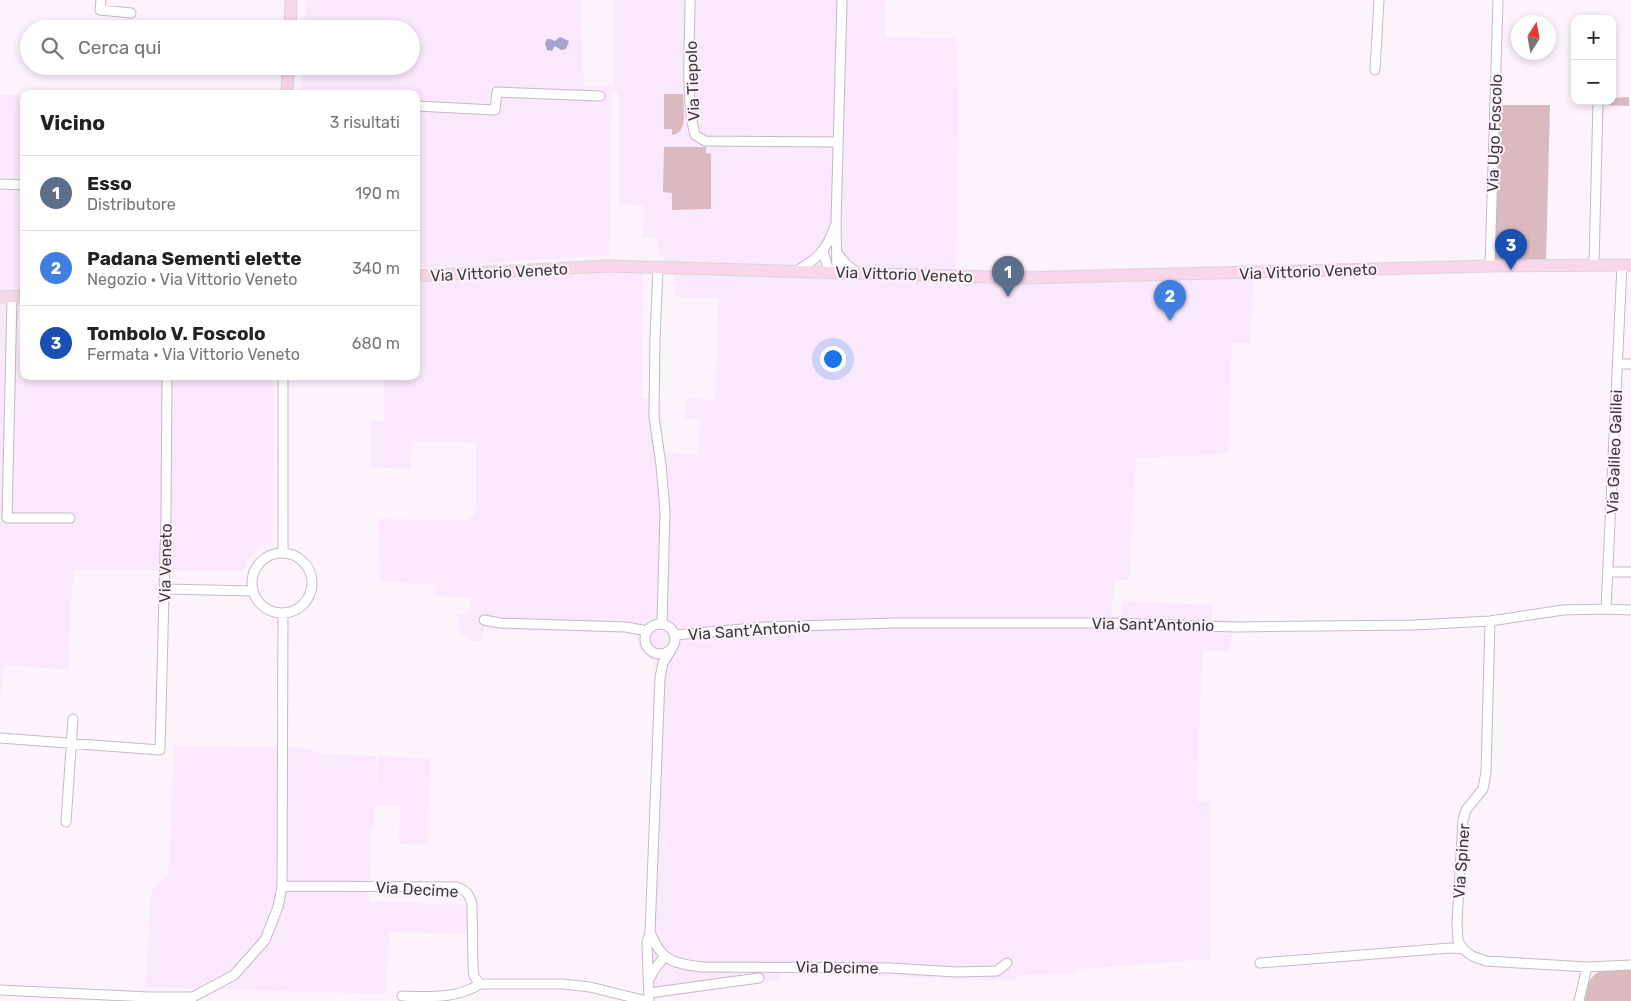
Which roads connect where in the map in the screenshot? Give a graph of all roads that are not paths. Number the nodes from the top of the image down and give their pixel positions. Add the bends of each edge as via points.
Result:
1 (101, 0) edge
2 (291, 0) edge
3 (842, 0) edge
4 (1378, 0) edge
5 (1498, 0) edge
6 (690, 2) dead end
7 (131, 13) dead end
8 (290, 20) edge
9 (1375, 70) dead end
10 (288, 75) edge
11 (287, 90) edge
12 (600, 96) dead end
13 (1598, 105) edge
14 (420, 106) edge
15 (838, 142) junction
16 (0, 184) edge
17 (20, 185) edge
18 (836, 223) junction
19 (824, 251) junction
20 (838, 253) junction
21 (1594, 264) junction
22 (1627, 265) edge
23 (1490, 266) junction
24 (658, 268) junction
25 (796, 271) junction
26 (833, 272) junction
27 (860, 274) junction
28 (420, 276) edge
29 (0, 297) edge
30 (18, 297) edge
31 (1625, 364) edge
32 (1631, 375) edge
33 (166, 380) edge
34 (282, 380) edge
35 (70, 518) dead end
36 (283, 553) junction
37 (1609, 572) junction
38 (1631, 572) edge
39 (165, 589) junction
40 (253, 591) junction
41 (1606, 609) junction
42 (1631, 610) edge
43 (282, 613) junction
44 (484, 620) dead end
45 (1490, 621) junction
46 (662, 624) junction
47 (647, 631) junction
48 (675, 635) junction
49 (671, 650) junction
50 (652, 652) junction
51 (660, 678) junction
52 (73, 719) dead end
53 (0, 738) edge
54 (72, 744) junction
55 (66, 822) dead end
56 (282, 886) junction
57 (650, 932) junction
58 (1463, 949) junction
59 (662, 954) junction
60 (647, 962) junction
61 (1008, 963) dead end
62 (1260, 963) dead end
63 (1631, 965) edge
64 (1587, 967) junction
65 (759, 978) dead end
66 (648, 983) junction
67 (480, 984) junction
68 (0, 990) edge
69 (402, 996) dead end
70 (648, 998) edge
71 (1579, 1001) edge

1 - 7 street via 100,10
2 - 8 main road
3 - 15 street
4 - 9 street
5 - 23 street, Via Ugo Foscolo
6 - 15 street, Via Tiepolo via 690,91 695,135 705,140
10 - 11 main road
12 - 14 street via 497,92 495,110
13 - 21 street
15 - 18 street
16 - 17 street
18 - 19 street
18 - 20 street
19 - 25 street
19 - 26 street
20 - 26 street
20 - 27 street
21 - 22 main road, Via Vittorio Veneto
21 - 23 main road, Via Vittorio Veneto
22 - 31 street, Via Galileo Galilei
23 - 27 main road, Via Vittorio Veneto via 1024,278
24 - 25 main road, Via Vittorio Veneto
24 - 28 main road, Via Vittorio Veneto via 607,266
24 - 46 street via 654,417 666,510
25 - 26 main road, Via Vittorio Veneto
26 - 27 main road, Via Vittorio Veneto
29 - 30 main road
30 - 35 street via 7,518
31 - 32 street
31 - 37 street, Via Galileo Galilei
33 - 39 street, Via Veneto
34 - 36 street
36 - 40 street via 265,558 258,565 252,582
36 - 43 street via 306,565 312,581 311,590 301,606
37 - 38 street
37 - 41 street, Via Galileo Galilei
39 - 40 street
39 - 54 street, Via Veneto via 160,750
40 - 43 street via 264,607
41 - 42 street, Via Sant'Antonio
41 - 45 street, Via Sant'Antonio via 1563,610
43 - 56 street
44 - 47 street via 626,627
45 - 48 street, Via Sant'Antonio via 1415,625 1236,626 893,623 765,627
45 - 58 street, Via Spiner via 1486,772 1483,788 1466,810 1463,820 1457,922 1458,941
46 - 47 street
46 - 48 street, Via Sant'Antonio via 672,629
47 - 50 street via 645,641
48 - 49 street, Via Sant'Antonio
49 - 50 street, Via Sant'Antonio via 664,654
49 - 51 street via 663,663
50 - 51 street
51 - 57 street
52 - 54 street
53 - 54 street
54 - 55 street
56 - 67 street, Via Decime via 457,887 466,891 472,905 474,976
56 - 68 street via 278,907 264,940 234,975 193,997
57 - 59 street
57 - 60 street
58 - 62 street
58 - 64 street via 1486,961
59 - 60 street
59 - 61 street, Via Decime via 683,965 703,967 890,968 957,972 997,971
59 - 66 street
60 - 66 street
63 - 64 street
64 - 71 street
65 - 70 street
66 - 70 street
67 - 69 street via 450,995
67 - 70 street via 563,984

